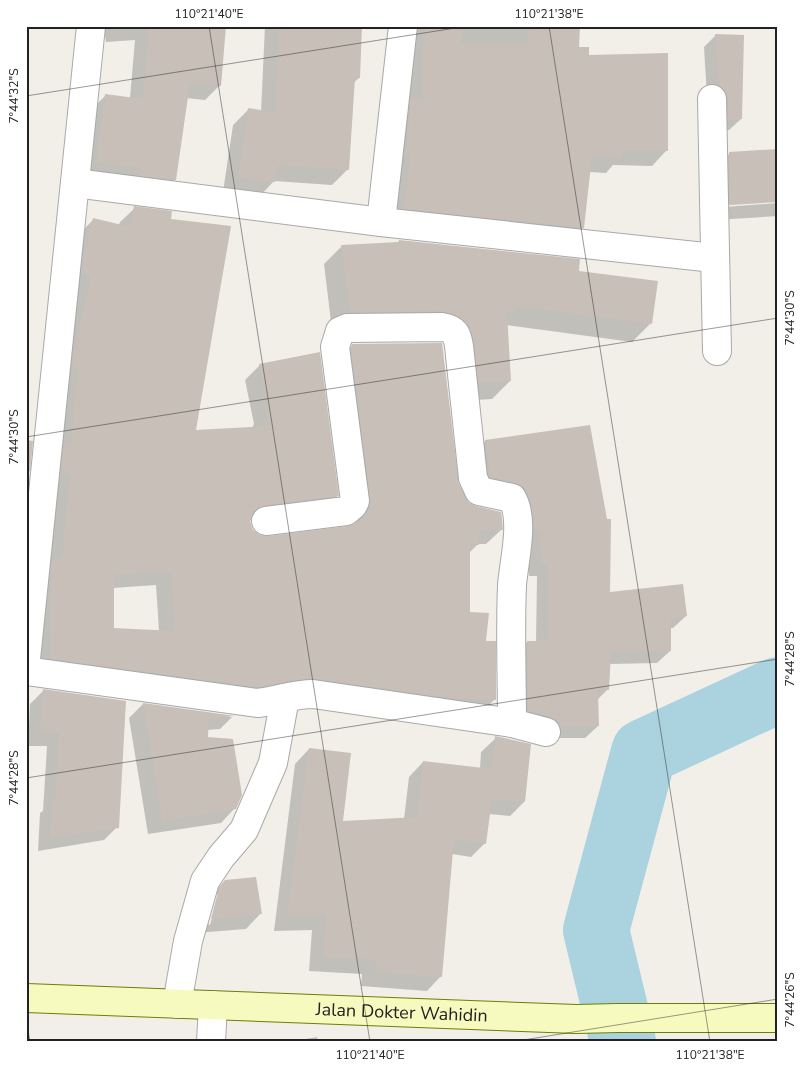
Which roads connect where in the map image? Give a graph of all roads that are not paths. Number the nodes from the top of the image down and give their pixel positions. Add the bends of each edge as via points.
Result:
1 (91, 26) edge
2 (403, 26) edge
3 (712, 99) dead end
4 (75, 183) junction
5 (381, 222) junction
6 (714, 258) junction
7 (717, 351) dead end
8 (266, 521) dead end
9 (26, 659) edge
10 (26, 671) edge
11 (285, 698) junction
12 (512, 723) junction
13 (546, 732) dead end
14 (26, 998) edge
15 (177, 1004) junction
16 (212, 1005) junction
17 (778, 1018) edge
18 (210, 1042) edge

1 - 4 street
2 - 5 street
3 - 6 street
4 - 5 street
4 - 9 street
5 - 6 street
6 - 7 street
8 - 12 street via 346,511 355,501 335,347 340,331 347,328 451,328 459,346 473,478 479,491 512,498 517,511 512,585
10 - 11 street via 257,703
11 - 12 street via 313,694
11 - 15 street via 273,763 244,830 204,882 188,941
12 - 13 street
14 - 15 main road, Jalan Dokter Wahidin
15 - 16 main road, Jalan Dokter Wahidin
16 - 17 main road, Jalan Dokter Wahidin via 576,1020
16 - 18 street

